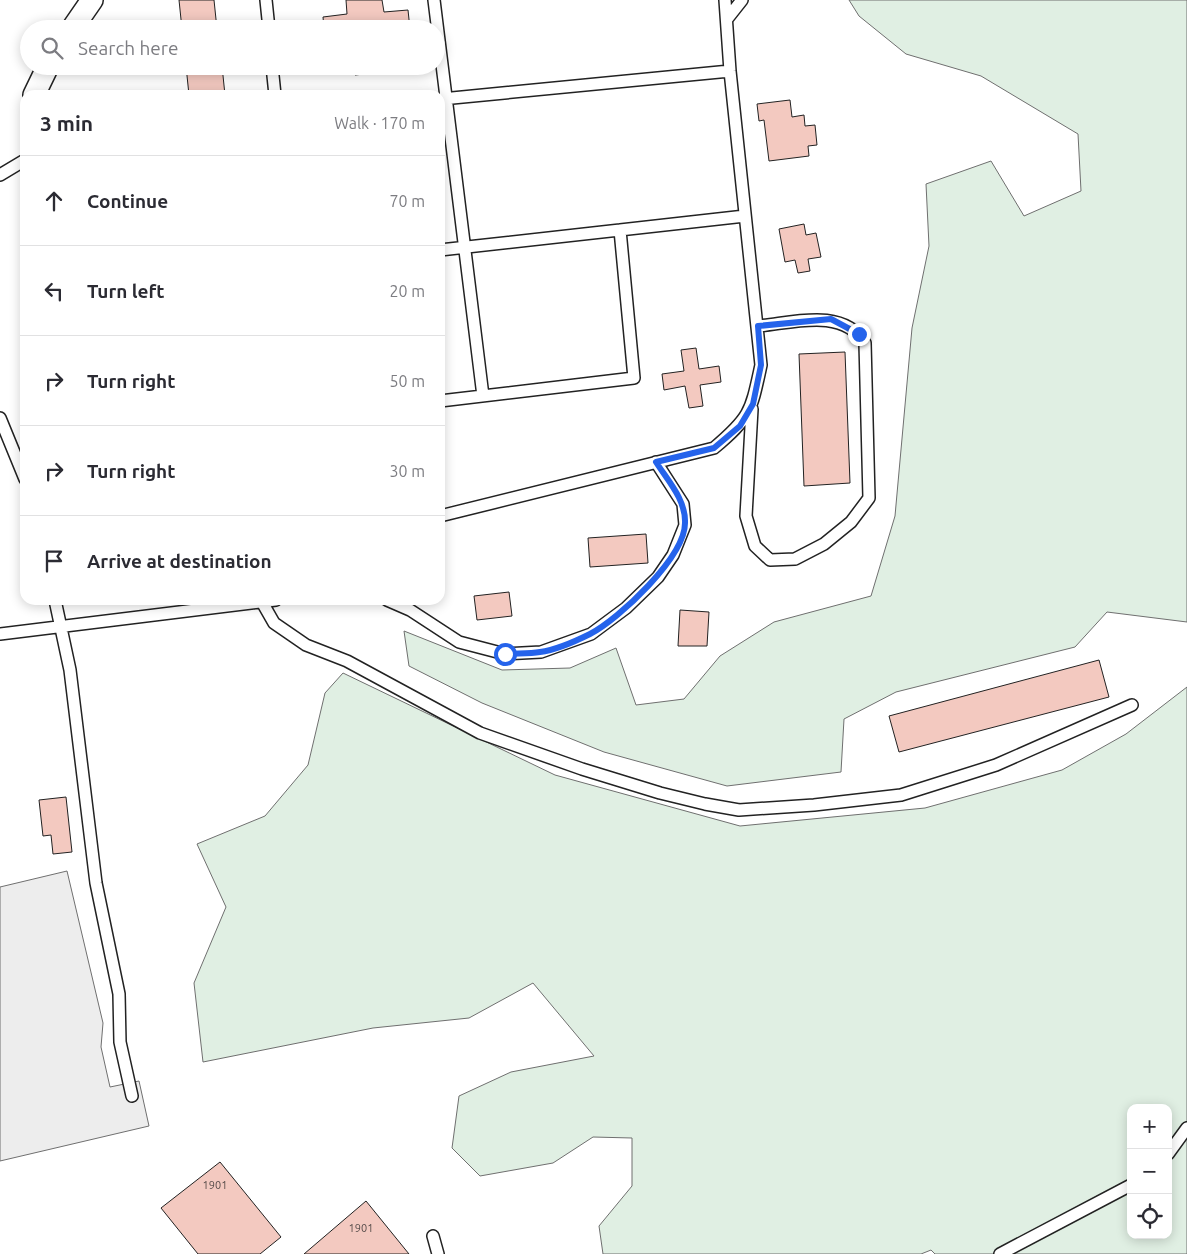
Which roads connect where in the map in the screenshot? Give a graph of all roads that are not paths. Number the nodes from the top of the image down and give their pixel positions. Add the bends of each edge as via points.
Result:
1 (92, 0) edge
2 (266, 0) edge
3 (434, 0) edge
4 (726, 0) edge
5 (742, 0) edge
6 (727, 19) junction
7 (78, 20) edge
8 (267, 20) edge
9 (436, 20) edge
10 (730, 70) junction
11 (44, 75) edge
12 (273, 75) edge
13 (442, 75) edge
14 (36, 90) edge
15 (274, 90) edge
16 (443, 90) edge
17 (445, 99) edge
18 (445, 106) edge
19 (20, 163) edge
20 (0, 175) edge
21 (745, 216) junction
22 (620, 230) junction
23 (466, 247) junction
24 (445, 249) edge
25 (758, 326) junction
26 (483, 396) junction
27 (445, 400) edge
28 (753, 404) junction
29 (0, 418) edge
30 (656, 462) junction
31 (20, 467) edge
32 (445, 515) edge
33 (56, 605) edge
34 (200, 605) edge
35 (264, 605) edge
36 (398, 605) edge
37 (61, 626) junction
38 (0, 634) edge
39 (1132, 705) dead end
40 (132, 1096) dead end
41 (1187, 1128) edge
42 (1172, 1149) edge
43 (1127, 1186) edge
44 (434, 1236) dead end
45 (438, 1254) edge
46 (1000, 1254) edge

1 - 7 street
2 - 8 lane
3 - 9 lane
4 - 6 lane
5 - 6 lane
6 - 10 lane
10 - 17 lane
10 - 21 lane
11 - 14 street
12 - 15 lane
13 - 16 lane
18 - 23 lane
19 - 20 lane
21 - 22 lane
21 - 25 lane
22 - 23 lane
22 - 26 lane via 634,378
23 - 24 lane
23 - 26 lane
25 - 28 lane via 761,365
25 - 28 lane via 831,319 850,327 865,343 869,498 824,544 795,559 770,560 755,546 746,516
26 - 27 lane
28 - 30 lane via 740,426 714,448
29 - 31 lane
30 - 32 lane
30 - 36 lane via 683,504 686,525 658,577 626,608 591,634 541,652 505,654 459,642
33 - 37 lane
34 - 37 lane
35 - 39 lane via 274,623 306,645 347,661 480,733 660,793 739,810 901,794 996,765
37 - 38 lane
37 - 40 lane via 70,670 96,883 119,994 120,1042
41 - 42 lane
43 - 46 lane
44 - 45 lane

